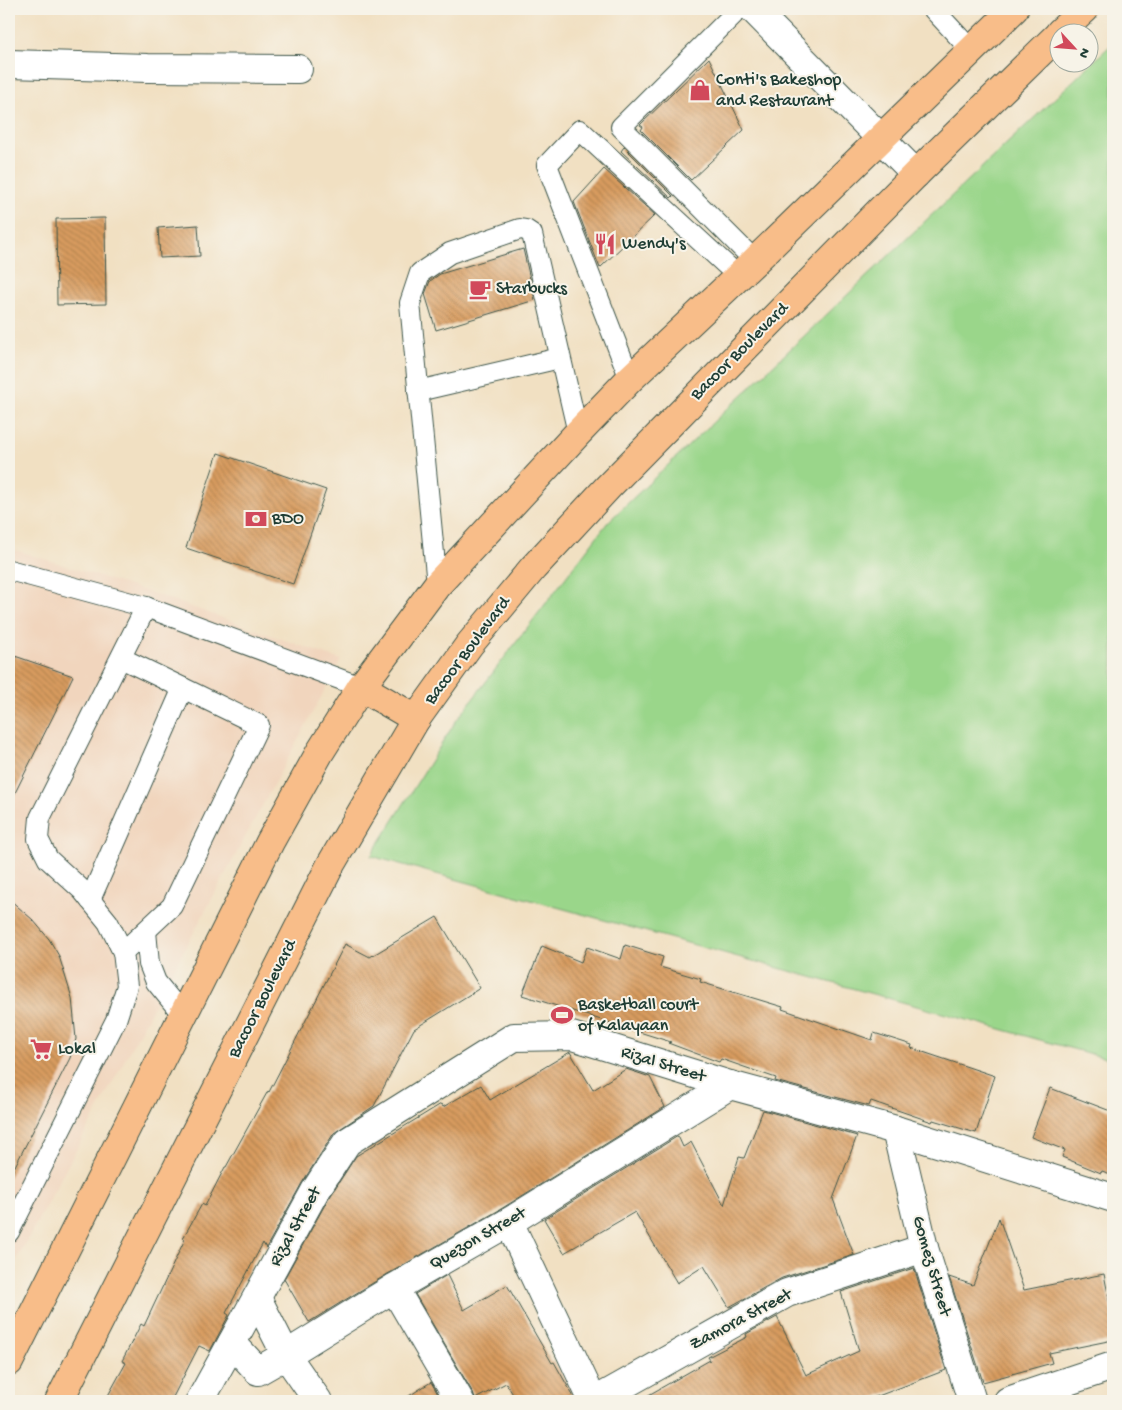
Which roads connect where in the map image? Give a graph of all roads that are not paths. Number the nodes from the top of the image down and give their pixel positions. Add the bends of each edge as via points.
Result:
1 (739, 9) edge
2 (753, 9) edge
3 (933, 9) edge
4 (1014, 9) edge
5 (1085, 9) edge
6 (1071, 22) edge
7 (1050, 43) edge
8 (971, 50) junction
9 (9, 64) edge
10 (298, 70) dead end
11 (880, 138) junction
12 (916, 174) junction
13 (747, 269) junction
14 (560, 358) junction
15 (630, 379) junction
16 (418, 391) junction
17 (578, 433) junction
18 (9, 570) edge
19 (438, 585) junction
20 (146, 607) junction
21 (121, 658) junction
22 (361, 687) junction
23 (183, 688) junction
24 (416, 720) junction
25 (90, 900) junction
26 (146, 931) junction
27 (123, 952) junction
28 (183, 1015) junction
29 (730, 1085) junction
30 (896, 1130) junction
31 (1113, 1198) edge
32 (509, 1222) junction
33 (9, 1232) edge
34 (924, 1248) junction
35 (394, 1288) junction
36 (257, 1298) junction
37 (232, 1342) junction
38 (286, 1355) junction
39 (9, 1362) edge
40 (1113, 1366) edge
41 (59, 1401) edge
42 (200, 1401) edge
43 (318, 1401) edge
44 (460, 1401) edge
45 (594, 1401) edge
46 (972, 1401) edge
47 (1008, 1401) edge

1 - 13 lane via 621,128
2 - 11 street
3 - 8 lane
4 - 8 main road
5 - 6 main road, Bacoor Boulevard
7 - 12 main road, Bacoor Boulevard
8 - 11 main road
9 - 10 street
11 - 12 street
11 - 13 main road
12 - 24 main road, Bacoor Boulevard via 539,561 469,645
13 - 15 main road
13 - 15 lane via 580,130 547,165
14 - 16 lane
14 - 16 lane via 532,234 520,229 450,253 420,273 410,303
14 - 17 lane
15 - 17 main road
16 - 19 lane
17 - 19 main road
18 - 20 lane
19 - 22 main road
20 - 21 lane
20 - 22 lane
21 - 23 lane
21 - 25 lane via 40,818 38,839 48,859
22 - 24 main road
22 - 28 main road via 270,842
23 - 25 lane
23 - 26 lane via 259,725 172,906
24 - 41 main road, Bacoor Boulevard via 331,864
25 - 27 lane via 108,922
26 - 27 lane
26 - 28 lane via 149,964 156,982
27 - 33 lane via 127,986 116,1020
28 - 39 main road
29 - 30 street, Rizal Street
29 - 32 street, Quezon Street
29 - 36 street, Rizal Street via 572,1036 514,1037 347,1142 315,1191
30 - 31 street, Rizal Street
30 - 34 street, Gomez Street
32 - 35 street, Quezon Street
32 - 45 street
34 - 45 street, Zamora Street via 787,1293
34 - 46 street, Gomez Street
35 - 38 street, Quezon Street
35 - 44 street
36 - 37 street, Rizal Street
36 - 38 street
37 - 38 street, Quezon Street via 258,1371
37 - 42 street, Rizal Street
38 - 43 street
40 - 47 street

